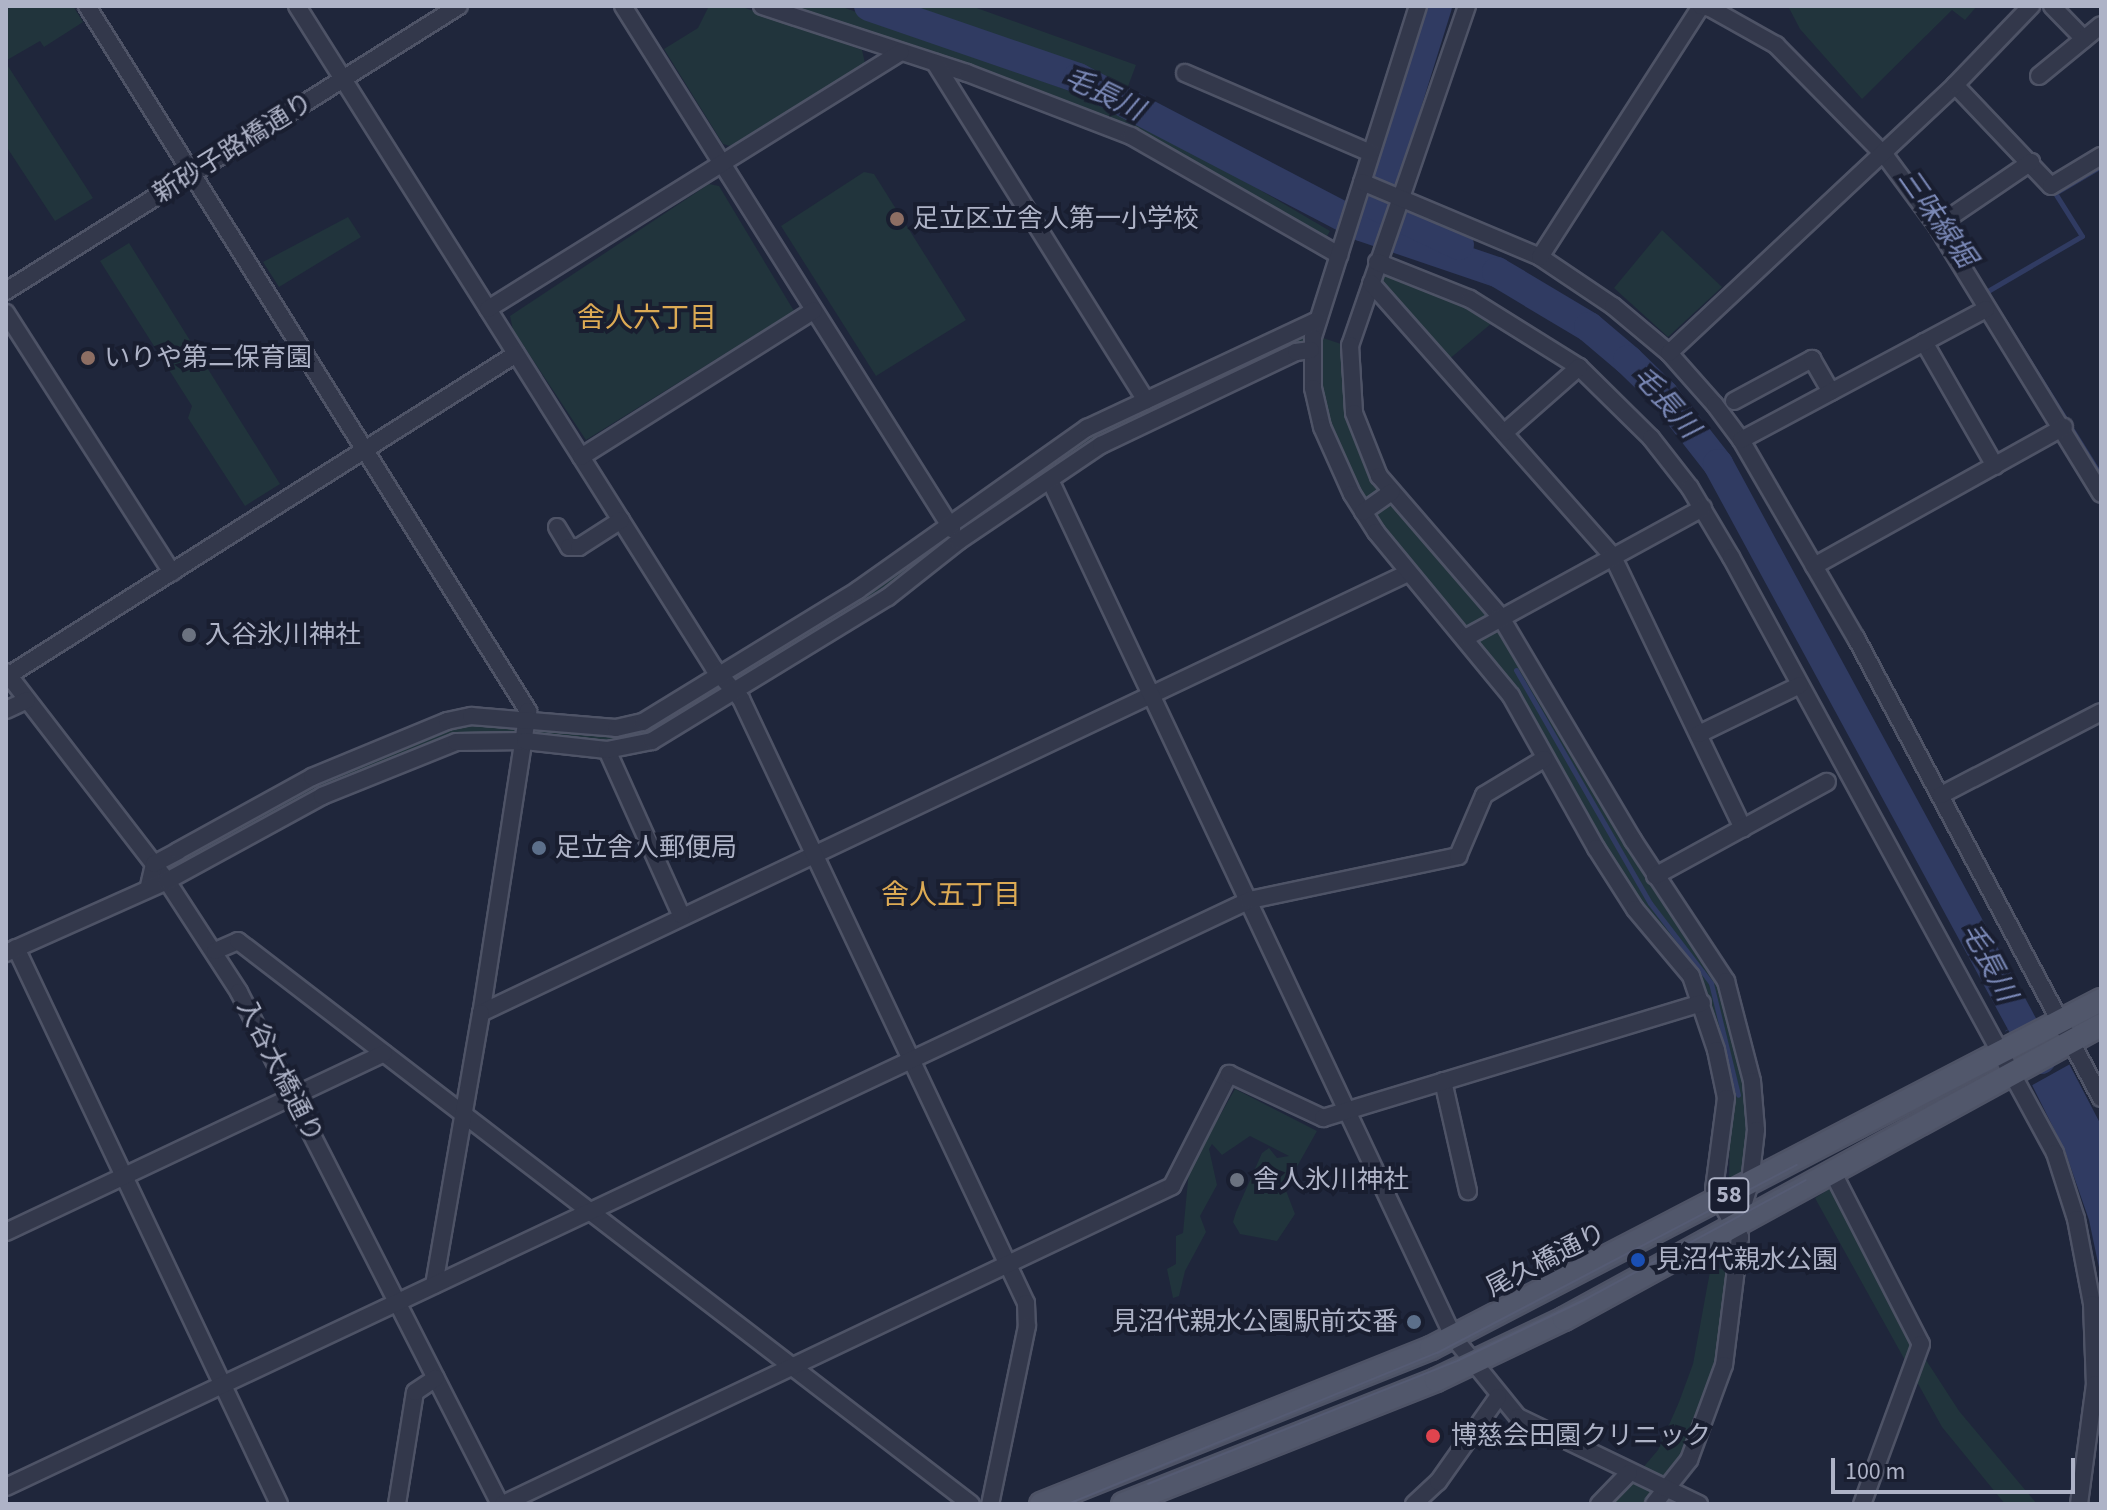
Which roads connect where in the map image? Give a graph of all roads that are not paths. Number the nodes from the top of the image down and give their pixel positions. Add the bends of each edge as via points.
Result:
1 (87, 6) edge
2 (297, 6) edge
3 (459, 6) edge
4 (623, 6) edge
5 (762, 6) edge
6 (1418, 6) edge
7 (1467, 6) edge
8 (2031, 6) edge
9 (2052, 6) edge
10 (2101, 25) edge
11 (2084, 39) junction
12 (901, 52) junction
13 (935, 63) junction
14 (1185, 73) dead end
15 (2039, 76) dead end
16 (343, 79) junction
17 (1955, 85) junction
18 (1883, 149) junction
19 (1371, 153) junction
20 (2101, 156) edge
21 (2031, 162) junction
22 (721, 163) junction
23 (193, 174) junction
24 (1366, 184) junction
25 (1398, 198) junction
26 (1937, 226) junction
27 (1339, 255) junction
28 (1380, 255) junction
29 (1540, 257) junction
30 (1371, 283) junction
31 (6, 291) edge
32 (488, 309) junction
33 (1986, 309) junction
34 (814, 310) junction
35 (6, 313) edge
36 (1318, 320) junction
37 (1924, 342) junction
38 (1311, 350) junction
39 (1669, 353) junction
40 (516, 354) junction
41 (1579, 367) junction
42 (1831, 392) junction
43 (1146, 401) junction
44 (1734, 401) dead end
45 (2064, 427) junction
46 (1504, 433) junction
47 (1741, 440) junction
48 (365, 450) junction
49 (581, 457) junction
50 (1995, 466) junction
51 (1050, 480) junction
52 (1392, 492) junction
53 (2101, 494) edge
54 (1703, 508) junction
55 (1363, 512) junction
56 (621, 520) junction
57 (948, 523) junction
58 (557, 527) dead end
59 (959, 541) junction
60 (1613, 557) junction
61 (1814, 566) junction
62 (172, 573) junction
63 (1408, 573) junction
64 (1500, 616) junction
65 (1467, 637) junction
66 (7, 674) edge
67 (720, 675) junction
68 (1800, 685) junction
69 (735, 692) junction
70 (1152, 693) junction
71 (27, 700) junction
72 (6, 710) edge
73 (2101, 712) edge
74 (529, 720) junction
75 (1699, 734) junction
76 (525, 741) junction
77 (607, 750) junction
78 (1544, 759) junction
79 (1827, 782) dead end
80 (1941, 795) junction
81 (1743, 828) junction
82 (815, 852) junction
83 (154, 864) junction
84 (1655, 876) junction
85 (167, 881) junction
86 (149, 886) junction
87 (1250, 900) junction
88 (681, 915) junction
89 (11, 950) edge
90 (215, 951) junction
91 (2101, 1000) edge
92 (1702, 1003) junction
93 (481, 1013) junction
94 (2101, 1025) edge
95 (2065, 1032) junction
96 (384, 1053) junction
97 (911, 1060) junction
98 (2007, 1063) junction
99 (1443, 1081) junction
100 (295, 1098) junction
101 (2101, 1098) edge
102 (1348, 1109) junction
103 (463, 1114) junction
104 (1833, 1173) junction
105 (123, 1178) junction
106 (1750, 1183) junction
107 (1468, 1191) dead end
108 (1720, 1200) junction
109 (592, 1212) junction
110 (1736, 1228) junction
111 (6, 1232) edge
112 (1008, 1266) junction
113 (434, 1285) junction
114 (398, 1302) junction
115 (1454, 1338) junction
116 (1475, 1362) junction
117 (793, 1368) junction
118 (436, 1378) junction
119 (222, 1385) junction
120 (1498, 1397) junction
121 (1629, 1473) junction
122 (6, 1487) edge
123 (1660, 1498) edge
124 (279, 1504) edge
125 (397, 1504) edge
126 (502, 1504) edge
127 (971, 1504) edge
128 (990, 1504) edge
129 (1041, 1504) edge
130 (1123, 1504) edge
131 (1414, 1504) edge
132 (1599, 1504) edge
133 (1699, 1504) edge
134 (1862, 1504) edge
135 (2079, 1504) edge

1 - 23 street
2 - 16 street
3 - 16 street, 新砂子路橋通り
4 - 22 street
5 - 12 street
6 - 19 street
7 - 25 street
8 - 17 street
9 - 11 street
10 - 11 street
11 - 15 street
12 - 13 street
12 - 22 street
13 - 27 street via 1131,136
13 - 43 street
14 - 19 street
16 - 23 street, 新砂子路橋通り
16 - 32 street
17 - 18 street
17 - 21 street
18 - 26 street
18 - 29 street via 1776,45 1701,6
18 - 39 street
19 - 24 street
20 - 21 street via 2051,186
21 - 26 street
22 - 32 street
22 - 34 street
23 - 31 street, 新砂子路橋通り
23 - 48 street
24 - 25 street
24 - 27 street
25 - 28 street
25 - 29 street
26 - 33 street
27 - 36 street
28 - 30 street
28 - 41 street via 1504,316
29 - 39 street via 1613,306
30 - 46 street
30 - 52 street via 1350,345 1349,387 1361,436
32 - 40 street
33 - 37 street
33 - 45 street
34 - 49 street
34 - 57 street
35 - 62 street
36 - 38 street
36 - 43 street
37 - 42 street
37 - 50 street
38 - 51 street via 1296,352 1101,445
38 - 55 street via 1322,427
39 - 47 street
40 - 48 street
40 - 49 street
41 - 46 street
41 - 54 street via 1651,438
42 - 44 street via 1812,359
42 - 47 street
43 - 57 street via 1087,428
45 - 50 street
45 - 53 street
46 - 60 street
47 - 61 street
48 - 62 street
48 - 74 street via 492,651
49 - 56 street
50 - 61 street
51 - 59 street
51 - 70 street
52 - 55 street
52 - 64 street
54 - 60 street
54 - 68 street
55 - 63 street
56 - 58 street via 579,547 569,547
56 - 67 street
57 - 59 street
57 - 67 street via 858,590
59 - 69 street via 888,597
60 - 64 street
60 - 75 street
61 - 80 street
62 - 66 street
63 - 65 street
63 - 70 street
64 - 65 street
64 - 84 street
65 - 78 street via 1511,696
66 - 71 street, 入谷大橋通り
67 - 69 street
67 - 74 street via 629,727
68 - 75 street
68 - 98 street
69 - 77 street via 652,741
69 - 82 street
70 - 82 street
70 - 87 street
71 - 72 street
71 - 83 street, 入谷大橋通り
73 - 80 street
74 - 76 street
74 - 83 street via 471,716 447,721 312,777
75 - 81 street
76 - 77 street
76 - 85 street via 470,739 443,747 322,796
76 - 93 street
77 - 88 street
78 - 87 street via 1484,795 1458,856
78 - 92 street via 1635,909 1691,976
79 - 81 street
80 - 95 street
81 - 84 street
82 - 88 street
82 - 97 street
83 - 85 street, 入谷大橋通り
83 - 86 street
84 - 106 street via 1726,981 1752,1081 1756,1130
85 - 86 street
85 - 90 street, 入谷大橋通り
86 - 89 street
87 - 97 street
87 - 102 street
88 - 93 street
89 - 105 street
90 - 96 street via 238,941
90 - 100 street, 入谷大橋通り
91 - 95 main road, 58
92 - 99 street
92 - 108 street via 1726,1098 1714,1189
93 - 103 street
94 - 95 main road, 58
95 - 98 main road, 尾久橋通り / 58
95 - 101 street
96 - 100 street
96 - 103 street
97 - 109 street
97 - 112 street
98 - 104 main road, 尾久橋通り / 58
98 - 106 main road, 尾久橋通り / 58
98 - 135 street via 2055,1153 2076,1219 2092,1304 2095,1384
99 - 102 street
99 - 107 street
100 - 105 street
100 - 114 street, 入谷大橋通り
102 - 112 street via 1323,1118 1229,1074 1172,1186
102 - 115 street
103 - 109 street
103 - 113 street
104 - 110 main road, 尾久橋通り / 58
104 - 134 street via 1921,1344
105 - 111 street
105 - 119 street
106 - 108 main road, 尾久橋通り / 58
106 - 110 street
108 - 110 street
108 - 115 main road, 尾久橋通り / 58
109 - 113 street
109 - 117 street
110 - 116 main road, 尾久橋通り / 58
110 - 123 street via 1740,1237 1724,1365 1689,1460
112 - 117 street
112 - 128 street via 1029,1317
113 - 114 street
114 - 118 street, 入谷大橋通り
114 - 119 street
115 - 116 street
115 - 129 main road, 尾久橋通り / 58
116 - 120 street
116 - 130 main road, 尾久橋通り / 58
117 - 126 street
117 - 127 street
118 - 125 street via 415,1392
118 - 126 street, 入谷大橋通り
119 - 122 street
119 - 124 street
120 - 121 street via 1518,1417
120 - 131 street via 1438,1482
121 - 123 street
121 - 132 street
123 - 133 street

